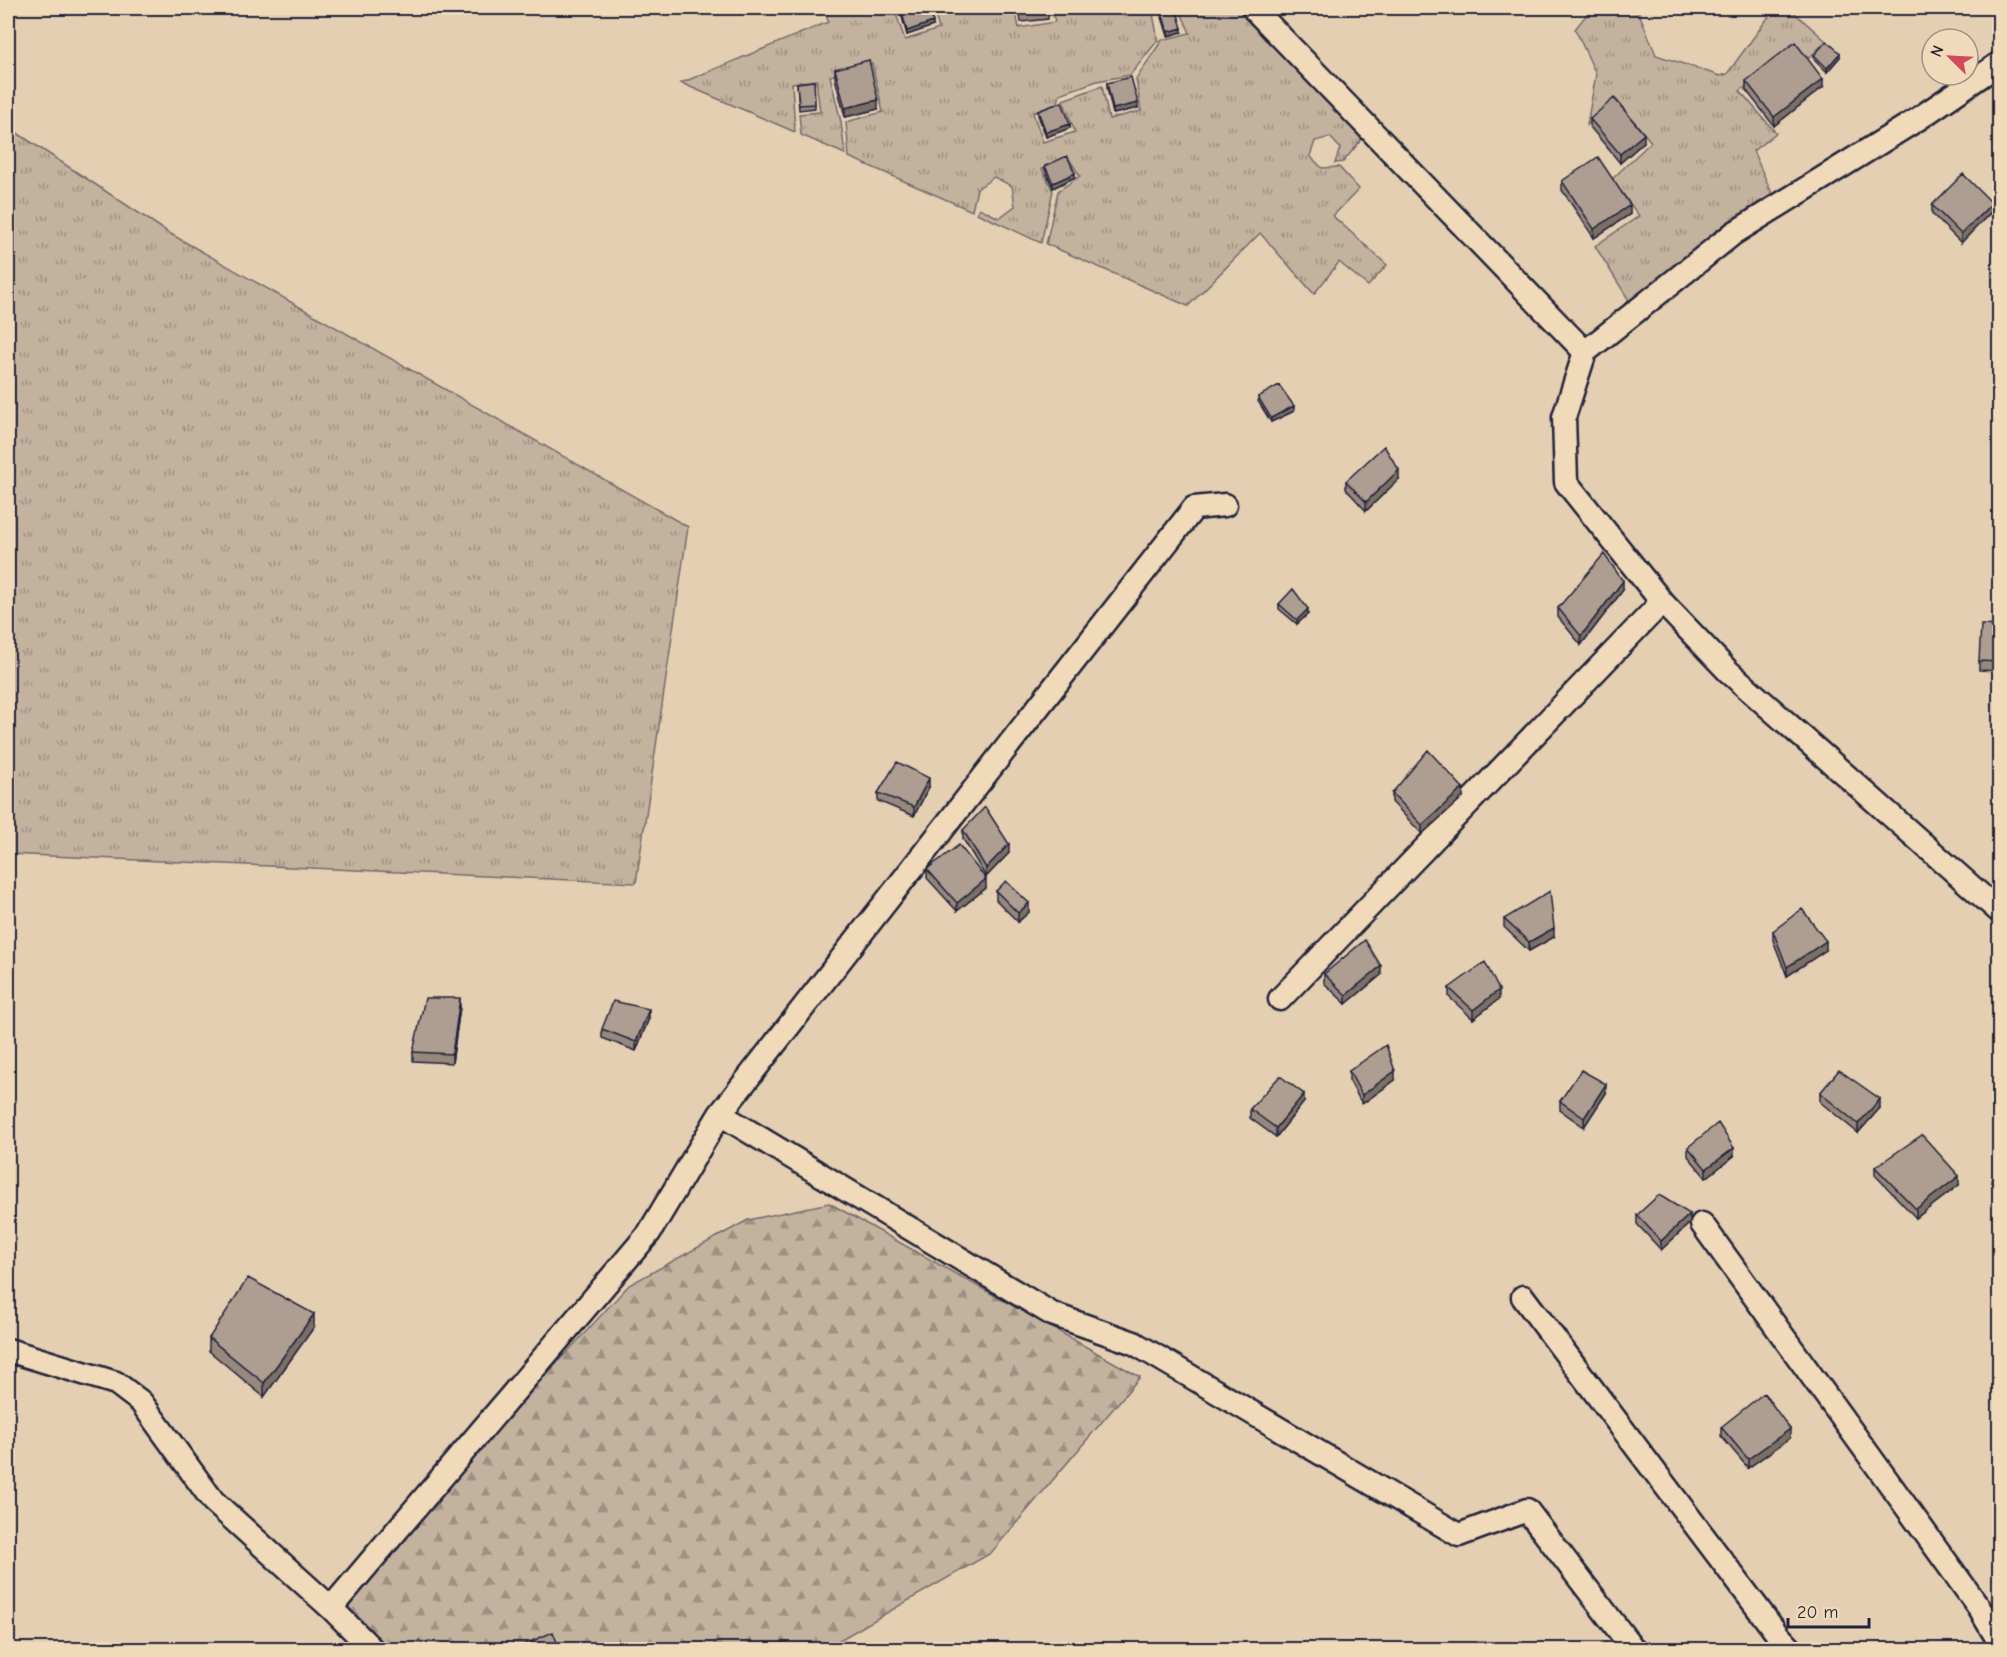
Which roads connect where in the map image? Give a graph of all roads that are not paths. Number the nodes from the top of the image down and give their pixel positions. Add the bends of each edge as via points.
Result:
1 (1253, 8) edge
2 (2000, 63) edge
3 (1585, 352) junction
4 (1225, 505) dead end
5 (1662, 602) junction
6 (2000, 912) edge
7 (1280, 999) dead end
8 (720, 1114) junction
9 (1702, 1224) dead end
10 (1523, 1297) dead end
11 (8, 1350) edge
12 (331, 1608) junction
13 (2000, 1643) edge
14 (373, 1650) edge
15 (1634, 1650) edge
16 (1792, 1650) edge

1 - 3 street
2 - 3 street via 1918,119 1734,233
3 - 5 street via 1564,417 1566,482
4 - 8 street via 1194,508
5 - 6 street via 1728,671
5 - 7 street
8 - 12 street via 649,1233
8 - 15 street via 1052,1314 1134,1343 1459,1535 1527,1510
9 - 13 street via 1978,1606
10 - 16 street
11 - 12 street via 116,1383 141,1402 213,1501
12 - 14 street

